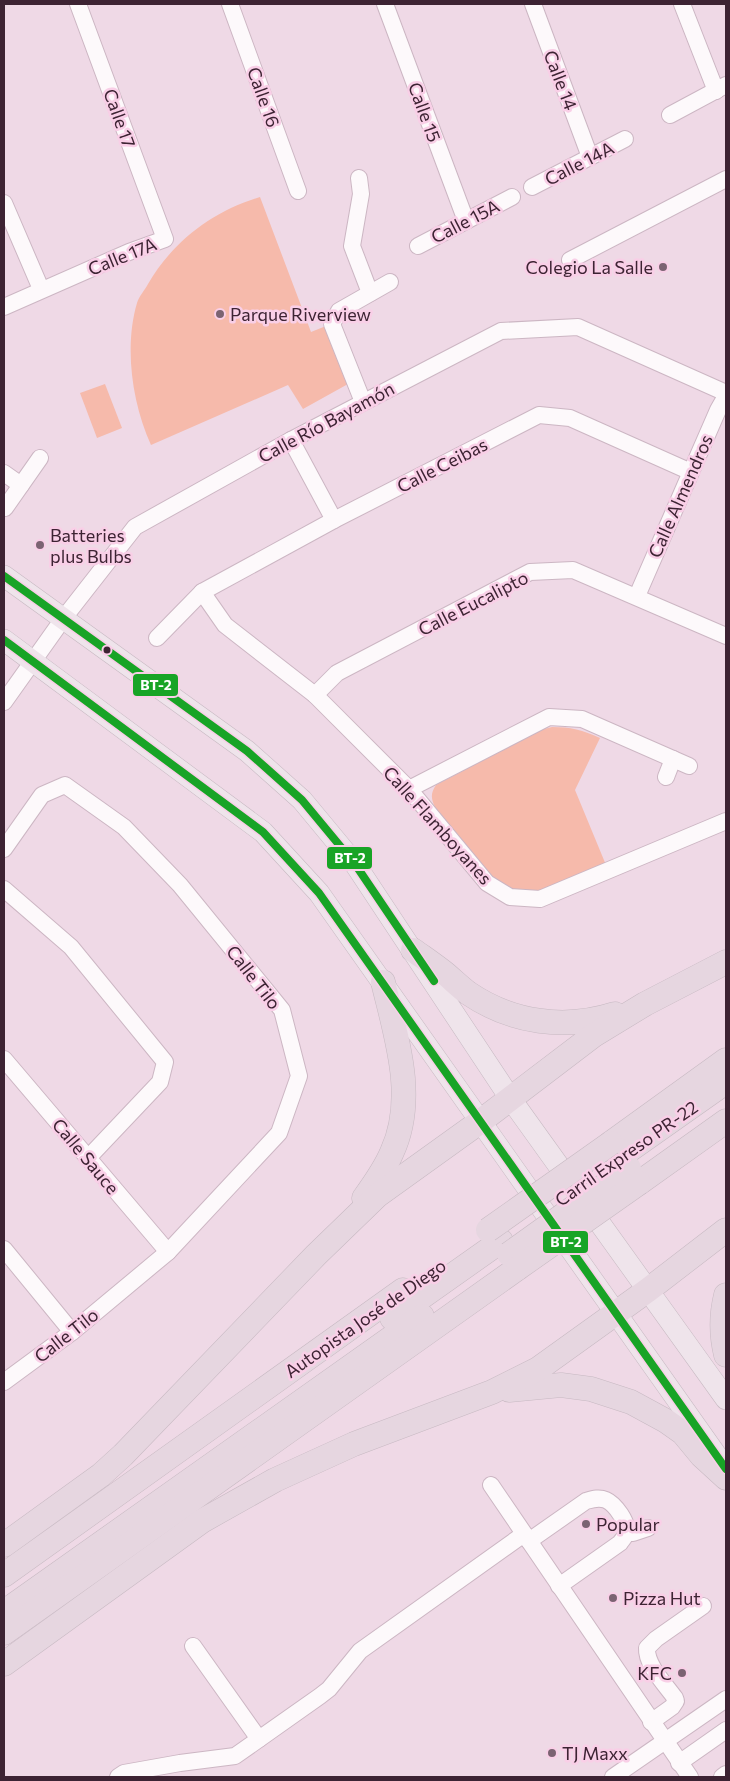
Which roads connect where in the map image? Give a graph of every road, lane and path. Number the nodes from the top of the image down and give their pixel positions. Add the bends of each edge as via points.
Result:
1 (78, 4) edge
2 (230, 4) edge
3 (385, 4) edge
4 (533, 4) edge
5 (682, 4) edge
6 (721, 88) edge
7 (670, 115) dead end
8 (626, 139) dead end
9 (590, 157) junction
10 (359, 178) dead end
11 (726, 179) edge
12 (532, 187) dead end
13 (298, 191) dead end
14 (512, 197) dead end
15 (4, 203) edge
16 (466, 221) junction
17 (8, 223) edge
18 (162, 232) joint
19 (418, 246) dead end
20 (570, 260) dead end
21 (390, 282) dead end
22 (41, 289) junction
23 (370, 293) junction
24 (4, 307) edge
25 (726, 395) edge
26 (363, 402) junction
27 (291, 440) junction
28 (40, 458) dead end
29 (691, 472) junction
30 (4, 473) edge
31 (21, 485) junction
32 (5, 508) edge
33 (334, 520) junction
34 (4, 576) edge
35 (202, 592) junction
36 (637, 596) junction
37 (63, 620) junction
38 (726, 636) edge
39 (156, 638) dead end
40 (4, 640) edge
41 (33, 660) junction
42 (315, 695) junction
43 (4, 702) edge
44 (674, 759) junction
45 (689, 766) dead end
46 (666, 777) dead end
47 (408, 789) junction
48 (726, 821) edge
49 (4, 849) edge
50 (4, 888) edge
51 (413, 950) junction
52 (726, 962) edge
53 (383, 982) junction
54 (645, 1004) junction
55 (4, 1060) edge
56 (726, 1060) edge
57 (726, 1082) edge
58 (510, 1098) junction
59 (726, 1098) edge
60 (481, 1121) junction
61 (726, 1121) edge
62 (88, 1158) junction
63 (625, 1163) junction
64 (345, 1226) junction
65 (726, 1230) edge
66 (504, 1248) junction
67 (4, 1249) edge
68 (168, 1252) junction
69 (648, 1290) junction
70 (726, 1295) edge
71 (616, 1314) junction
72 (72, 1332) junction
73 (726, 1356) edge
74 (4, 1382) edge
75 (492, 1392) junction
76 (726, 1399) edge
77 (726, 1469) edge
78 (726, 1478) edge
79 (492, 1486) dead end
80 (648, 1528) dead end
81 (626, 1532) junction
82 (527, 1538) junction
83 (4, 1545) edge
84 (4, 1575) edge
85 (559, 1586) junction
86 (4, 1593) edge
87 (703, 1606) dead end
88 (4, 1612) edge
89 (4, 1633) edge
90 (193, 1646) dead end
91 (4, 1664) edge
92 (726, 1699) edge
93 (651, 1722) junction
94 (726, 1730) edge
95 (259, 1739) junction
96 (664, 1741) junction
97 (680, 1763) junction
98 (726, 1774) edge
99 (118, 1777) edge
100 (613, 1777) edge
101 (690, 1777) edge
102 (722, 1777) edge

1 - 18 street, Calle 17
2 - 13 street, Calle 16
3 - 16 street, Calle 15
4 - 9 street, Calle 14
5 - 6 street
6 - 7 street
8 - 9 street, Calle 14A
9 - 12 street, Calle 14A
10 - 23 street via 361,194 352,246
11 - 20 street
14 - 16 street, Calle 15A
15 - 17 street
16 - 19 street, Calle 15A
17 - 22 street
18 - 22 street, Calle 17A via 165,239
21 - 23 street
22 - 24 street
23 - 26 street via 339,311 332,324
25 - 26 street, Calle Río Bayamón via 578,327 500,331
25 - 29 street, Calle Almendros
26 - 27 street, Calle Río Bayamón
27 - 33 street
27 - 37 street, Calle Río Bayamón via 135,527
28 - 31 street
29 - 33 street, Calle Ceibas via 570,418 539,415
29 - 36 street, Calle Almendros
30 - 31 street
31 - 32 street
33 - 35 street, Calle Ceibas
34 - 37 main road
35 - 39 street, Calle Ceibas
35 - 42 street, Calle Flamboyanes via 225,625
36 - 38 street, Calle Eucalipto
36 - 42 street, Calle Eucalipto via 573,570 530,572 336,673
37 - 41 street, Calle Río Bayamón
37 - 51 main road via 247,751 302,800 355,864
40 - 41 main road
41 - 43 street, Calle Río Bayamón
41 - 53 main road via 263,832 319,893
42 - 47 street, Calle Flamboyanes
44 - 45 street
44 - 46 street
44 - 47 street via 582,719 549,717
47 - 48 street, Calle Flamboyanes via 487,883 510,897 540,899
49 - 68 street, Calle Tilo via 42,795 66,785 124,828 180,885 282,1010 299,1076 278,1133
50 - 62 street via 71,947 164,1062 160,1082
51 - 54 highway via 468,993 522,1018 575,1023
51 - 58 main road
52 - 54 highway
53 - 60 main road
53 - 64 highway via 404,1084 401,1126 379,1176
54 - 58 highway via 594,1036
55 - 62 street, Calle Sauce
56 - 63 highway, Autopista José de Diego
57 - 63 highway, Carril Expreso PR-22
58 - 60 highway
58 - 69 main road
59 - 63 highway, Carril Expreso PR-22
60 - 64 highway via 378,1195
60 - 71 main road
61 - 63 highway, Autopista José de Diego
62 - 68 street, Calle Sauce
63 - 66 highway, Autopista José de Diego, bridge
63 - 66 highway, Autopista José de Diego, bridge
64 - 83 highway via 123,1455 101,1475
65 - 69 highway
66 - 84 highway, Autopista José de Diego
66 - 86 highway
66 - 88 highway
66 - 89 highway, Autopista José de Diego
67 - 72 street
68 - 72 street, Calle Tilo
69 - 71 highway
69 - 76 main road
70 - 73 highway via 722,1323
71 - 75 highway via 538,1369
71 - 77 main road
72 - 74 street, Calle Tilo
75 - 78 highway via 561,1385 591,1389 631,1402 683,1433
75 - 91 highway via 354,1444 236,1501 202,1521
79 - 82 street
80 - 81 street
81 - 82 street via 626,1525 613,1506 607,1500 596,1498
81 - 85 street via 620,1543
82 - 85 street
82 - 95 street via 360,1651 329,1689
85 - 93 street
87 - 93 street via 647,1648 650,1663 676,1701
90 - 95 street
92 - 96 street
93 - 96 street
94 - 97 street
95 - 99 street via 235,1756 171,1764
96 - 97 street
96 - 100 street
97 - 101 street
98 - 102 street

